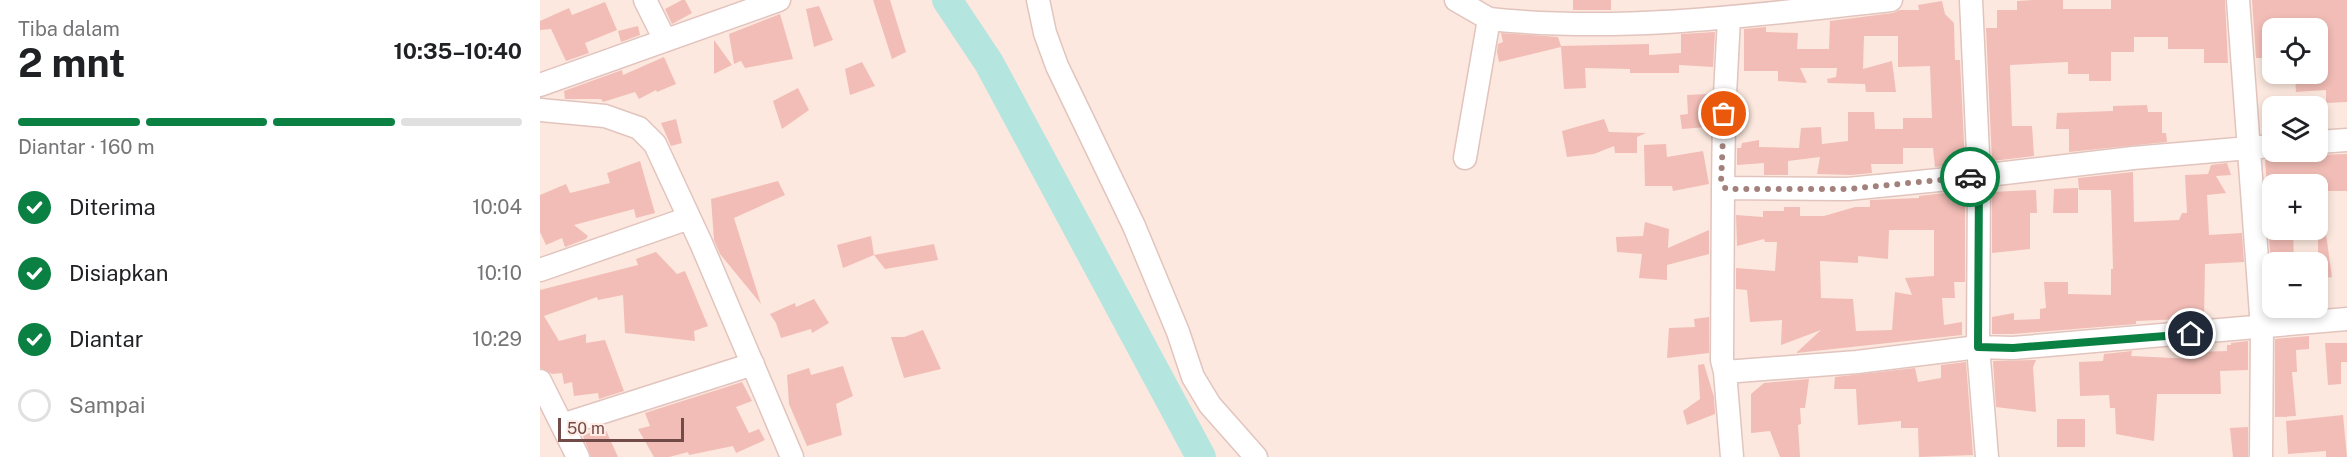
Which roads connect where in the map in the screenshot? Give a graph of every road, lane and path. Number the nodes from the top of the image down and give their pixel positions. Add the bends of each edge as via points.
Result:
1 (645, 0) edge
2 (779, 0) edge
3 (1038, 0) edge
4 (1456, 0) edge
5 (1891, 0) edge
6 (1971, 0) edge
7 (2238, 0) edge
8 (1720, 12) edge
9 (1489, 19) junction
10 (665, 40) junction
11 (540, 85) edge
12 (540, 110) edge
13 (2347, 140) edge
14 (2328, 141) edge
15 (2261, 147) edge
16 (1465, 159) dead end
17 (1979, 176) junction
18 (1723, 188) junction
19 (689, 218) junction
20 (540, 270) edge
21 (2347, 319) edge
22 (2262, 328) junction
23 (1978, 347) junction
24 (753, 363) junction
25 (1725, 372) junction
26 (540, 381) edge
27 (562, 425) junction
28 (578, 457) edge
29 (792, 457) edge
30 (1256, 457) edge
31 (1732, 457) edge
32 (1987, 457) edge
33 (2261, 457) edge

1 - 10 street
2 - 10 street
3 - 30 street via 1057,66 1134,226 1193,377 1210,405
4 - 9 street
5 - 8 street
6 - 17 street
7 - 15 street
8 - 9 street via 1603,24
8 - 18 street
9 - 16 street
10 - 11 street
12 - 19 street via 605,116 639,128 655,144
13 - 14 street
15 - 17 street
15 - 22 street
17 - 18 street via 1848,189
17 - 23 street
18 - 25 street
19 - 20 street
19 - 24 street
21 - 22 street
22 - 23 street via 2013,348
22 - 33 street
23 - 25 street via 1857,362
23 - 32 street
24 - 27 street
24 - 29 street
25 - 31 street
26 - 27 street
27 - 28 street

